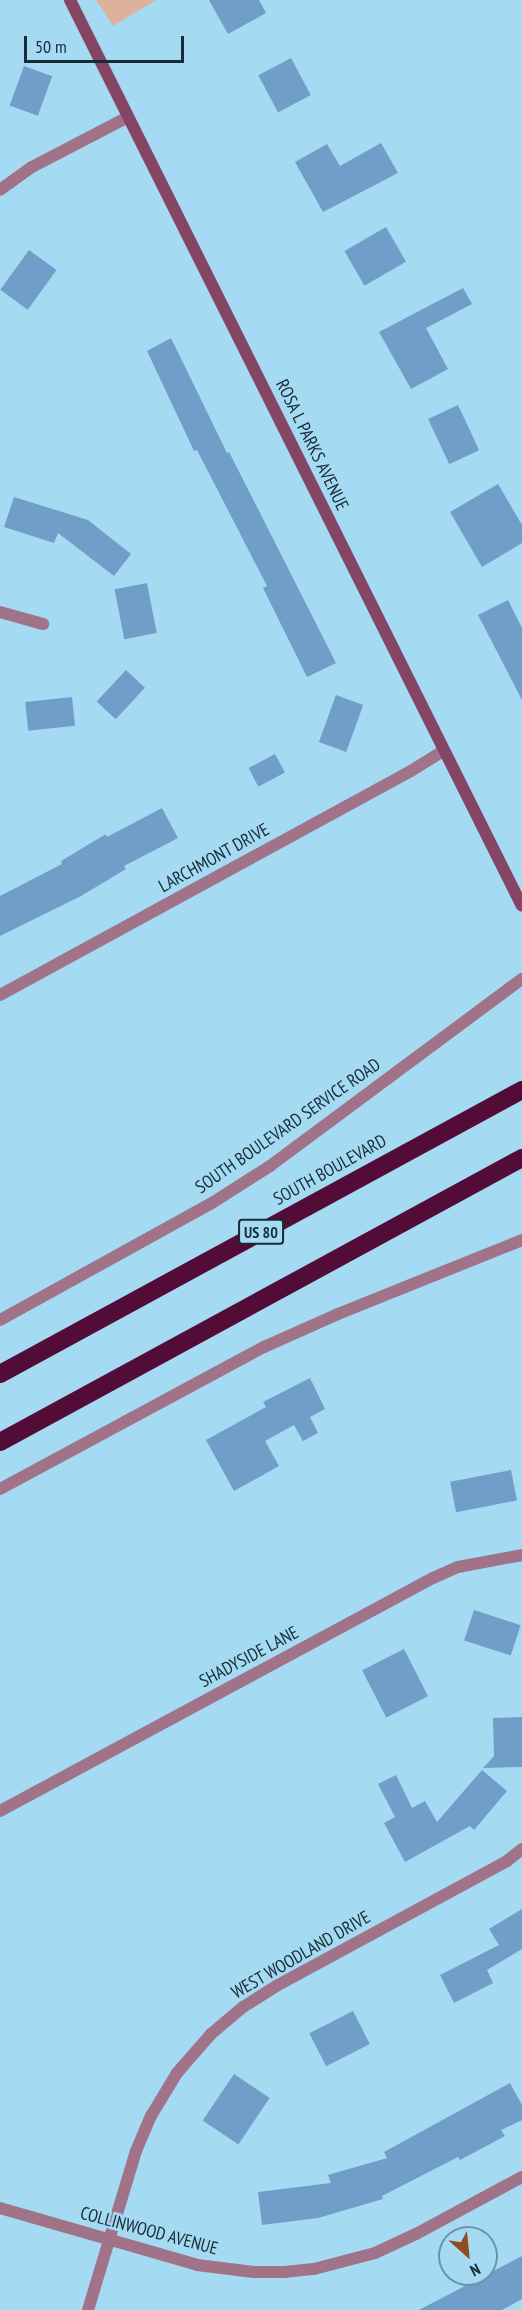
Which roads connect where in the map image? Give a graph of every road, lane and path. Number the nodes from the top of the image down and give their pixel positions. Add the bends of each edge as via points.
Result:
1 (70, 0) edge
2 (128, 117) junction
3 (0, 190) edge
4 (0, 612) edge
5 (43, 624) dead end
6 (443, 751) junction
7 (522, 906) edge
8 (522, 979) edge
9 (0, 995) edge
10 (521, 1088) edge
11 (522, 1158) edge
12 (522, 1240) edge
13 (0, 1320) edge
14 (0, 1374) edge
15 (0, 1442) edge
16 (0, 1489) edge
17 (522, 1555) edge
18 (0, 1811) edge
19 (522, 1849) edge
20 (522, 2177) edge
21 (0, 2208) edge
22 (109, 2240) junction
23 (88, 2310) edge

1 - 2 street, ROSA L PARKS AVENUE
2 - 3 street via 32,167
2 - 6 street, ROSA L PARKS AVENUE
4 - 5 street
6 - 7 street, ROSA L PARKS AVENUE
6 - 9 street, LARCHMONT DRIVE
8 - 13 street, SOUTH BOULEVARD SERVICE ROAD via 260,1172 212,1203
10 - 14 highway, SOUTH BOULEVARD / US 80
11 - 15 highway
12 - 16 street via 264,1347
17 - 18 street, SHADYSIDE LANE via 458,1568 433,1578
19 - 22 street, WEST WOODLAND DRIVE via 507,1861 278,1985 211,2034 177,2073 151,2116
20 - 22 street, COLLINWOOD AVENUE via 375,2253 314,2269 224,2269
21 - 22 street, COLLINWOOD AVENUE
22 - 23 street, WEST WOODLAND DRIVE

